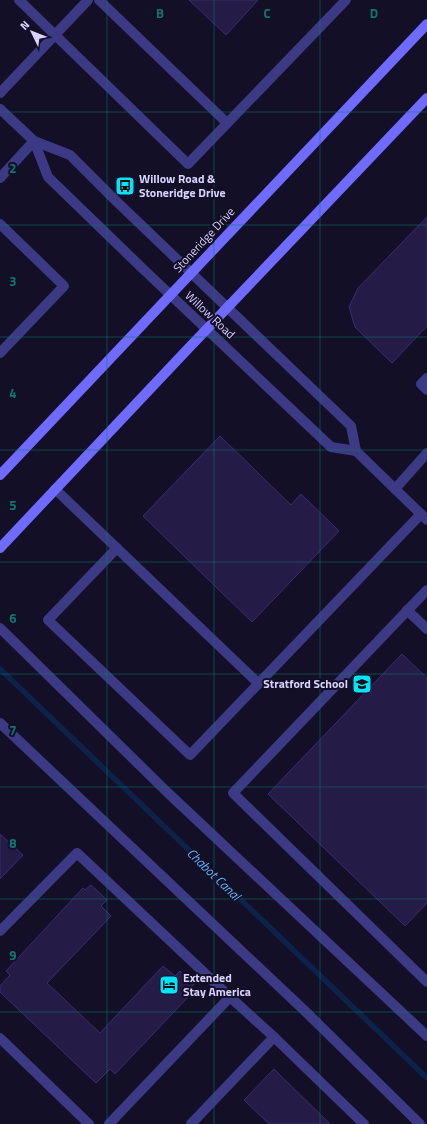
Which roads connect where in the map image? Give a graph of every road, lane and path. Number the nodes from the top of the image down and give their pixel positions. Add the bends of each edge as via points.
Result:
1 (20, 0) edge
2 (88, 0) edge
3 (99, 0) edge
4 (346, 0) edge
5 (427, 24) edge
6 (55, 34) junction
7 (0, 93) edge
8 (427, 98) edge
9 (0, 109) edge
10 (227, 123) junction
11 (34, 141) junction
12 (0, 178) edge
13 (0, 224) edge
14 (191, 273) junction
15 (170, 295) junction
16 (227, 307) junction
17 (206, 329) junction
18 (0, 353) edge
19 (427, 378) edge
20 (427, 390) edge
21 (356, 451) junction
22 (427, 453) edge
23 (0, 475) edge
24 (395, 488) junction
25 (55, 489) junction
26 (424, 517) edge
27 (0, 548) edge
28 (117, 548) junction
29 (427, 590) edge
30 (408, 610) junction
31 (0, 628) edge
32 (427, 629) edge
33 (258, 683) junction
34 (0, 723) edge
35 (0, 931) edge
36 (427, 982) edge
37 (230, 997) junction
38 (427, 1036) edge
39 (274, 1037) junction
40 (0, 1038) edge
41 (89, 1124) edge
42 (110, 1124) edge
43 (192, 1124) edge
44 (364, 1124) edge
45 (420, 1124) edge

1 - 6 street
2 - 6 street
3 - 10 street
4 - 10 street
5 - 14 main road, Stoneridge Drive
6 - 7 street
6 - 10 street via 188,164
8 - 16 main road
9 - 11 street, Willow Road
11 - 12 street
11 - 14 street, Willow Road via 70,155
11 - 15 street, Willow Road via 48,177
13 - 18 street via 64,286
14 - 15 main road, Stoneridge Drive
14 - 16 street, Willow Road
15 - 17 street, Willow Road
15 - 23 main road, Stoneridge Drive
16 - 17 main road
16 - 21 street, Willow Road via 351,426
17 - 21 street, Willow Road via 331,447
17 - 25 main road
19 - 20 street via 421,384
21 - 24 street
22 - 24 street
24 - 26 street
25 - 27 main road
25 - 28 street
26 - 33 street
28 - 33 street
28 - 33 street via 48,620 190,755
29 - 30 street
30 - 32 street
30 - 36 street via 233,793
31 - 38 street via 167,792
34 - 45 street via 306,1012
35 - 37 street via 77,853
37 - 39 street
37 - 42 street
39 - 43 street
39 - 44 street
40 - 41 street

